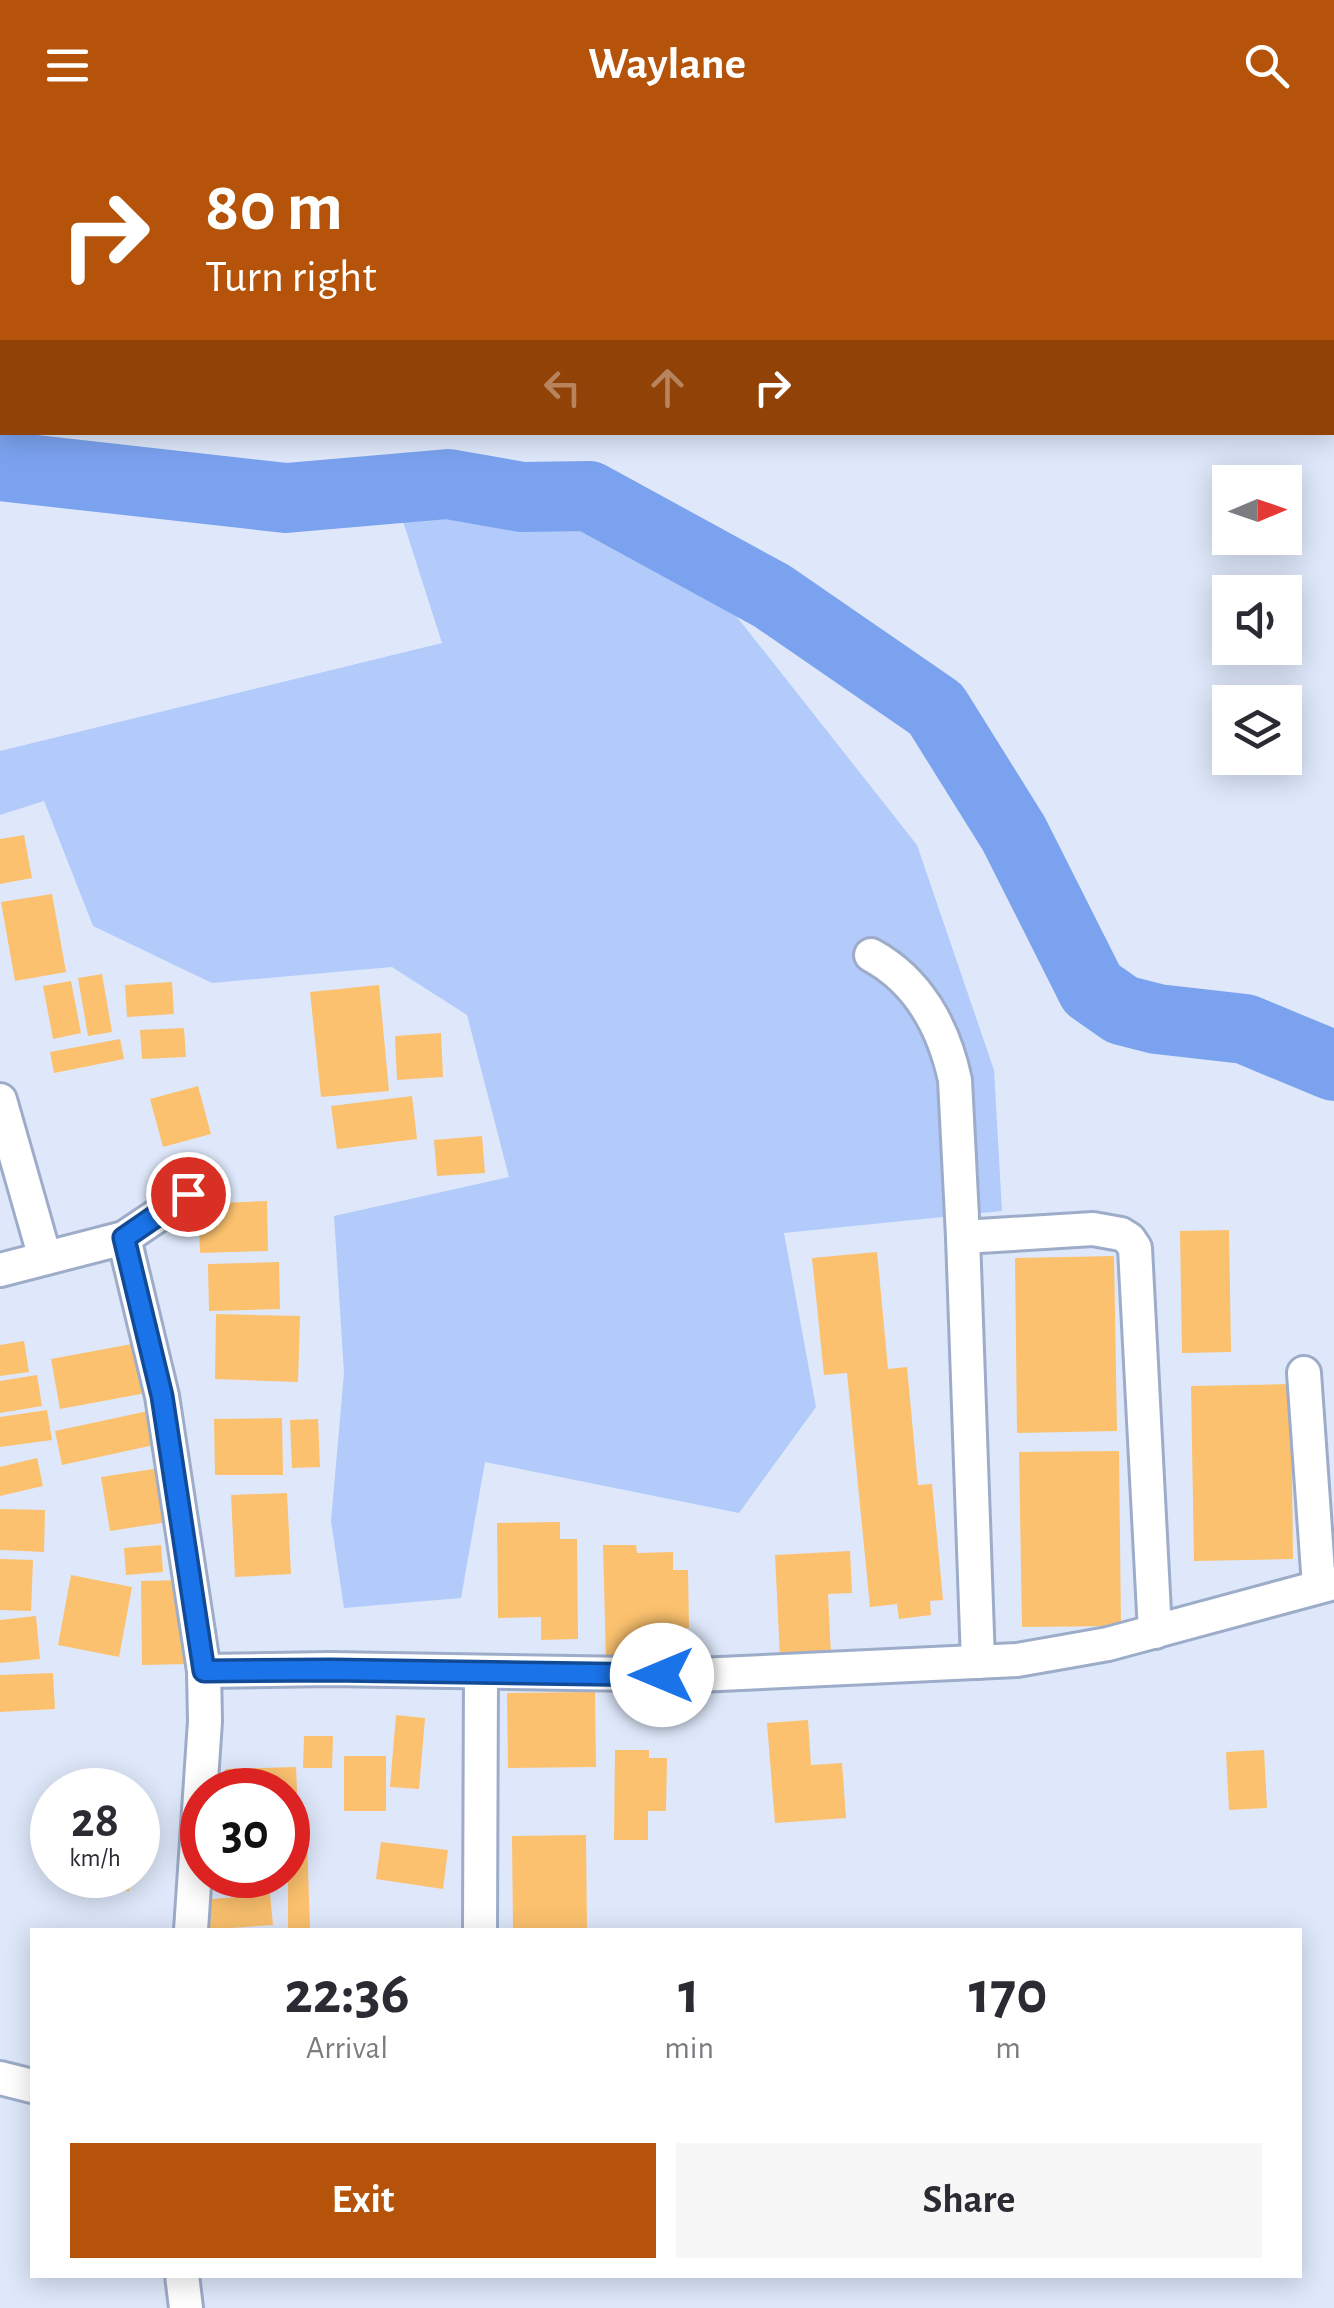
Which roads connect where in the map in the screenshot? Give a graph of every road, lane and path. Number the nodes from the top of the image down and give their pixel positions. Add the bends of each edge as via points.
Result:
1 (872, 955) dead end
2 (0, 1100) edge
3 (208, 1189) dead end
4 (963, 1237) junction
5 (124, 1238) junction
6 (45, 1258) junction
7 (0, 1270) edge
8 (1304, 1373) dead end
9 (1326, 1585) edge
10 (1155, 1632) junction
11 (978, 1662) junction
12 (204, 1671) junction
13 (481, 1673) junction
14 (191, 1928) edge
15 (480, 1928) edge
16 (0, 2078) edge
17 (30, 2086) edge
18 (182, 2278) edge
19 (186, 2308) edge

1 - 4 street via 920,998 949,1055
2 - 6 street
3 - 5 street via 188,1194
4 - 10 street via 1094,1229 1122,1234 1136,1248
4 - 11 street
5 - 6 street
5 - 12 street via 162,1396
6 - 7 street
8 - 9 street
9 - 10 street
10 - 11 street
11 - 13 street via 698,1675
12 - 13 street
12 - 14 street
13 - 15 street
16 - 17 street
18 - 19 street

